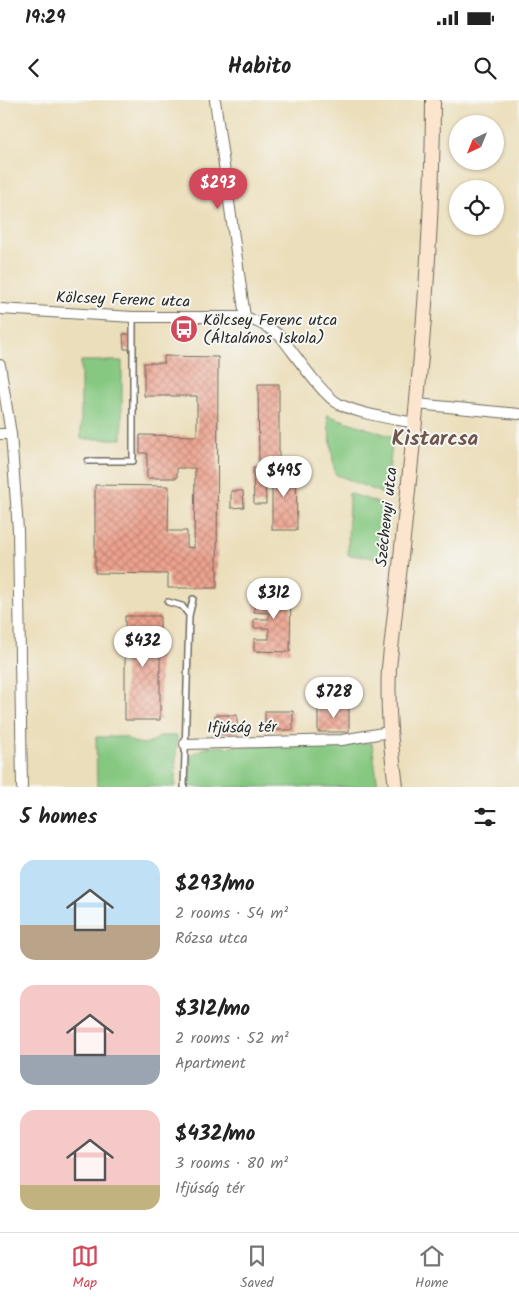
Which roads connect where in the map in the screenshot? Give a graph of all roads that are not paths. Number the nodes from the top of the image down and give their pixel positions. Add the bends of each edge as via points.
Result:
1 (215, 100) edge
2 (433, 100) edge
3 (0, 310) edge
4 (133, 317) junction
5 (245, 317) junction
6 (0, 365) edge
7 (417, 404) junction
8 (519, 414) edge
9 (415, 423) junction
10 (0, 434) edge
11 (11, 434) junction
12 (88, 461) dead end
13 (193, 600) dead end
14 (168, 602) dead end
15 (189, 616) junction
16 (389, 732) junction
17 (185, 744) junction
18 (22, 787) edge
19 (184, 787) edge
20 (396, 787) edge

1 - 5 street
2 - 7 main road, Széchenyi utca via 431,229
3 - 4 street, Kölcsey Ferenc utca
4 - 5 street, Kölcsey Ferenc utca
4 - 12 lane via 133,461
5 - 9 street via 262,323 281,337 325,394 338,404
6 - 11 street
7 - 8 street
7 - 9 main road, Széchenyi utca
9 - 16 main road, Széchenyi utca via 389,668
10 - 11 street
11 - 18 street via 18,530
13 - 15 lane, Ifjúság tér
14 - 15 lane via 182,606
15 - 17 lane, Ifjúság tér
16 - 17 street, Ifjúság tér via 342,740
16 - 20 main road, Széchenyi utca
17 - 19 lane, Ifjúság tér

